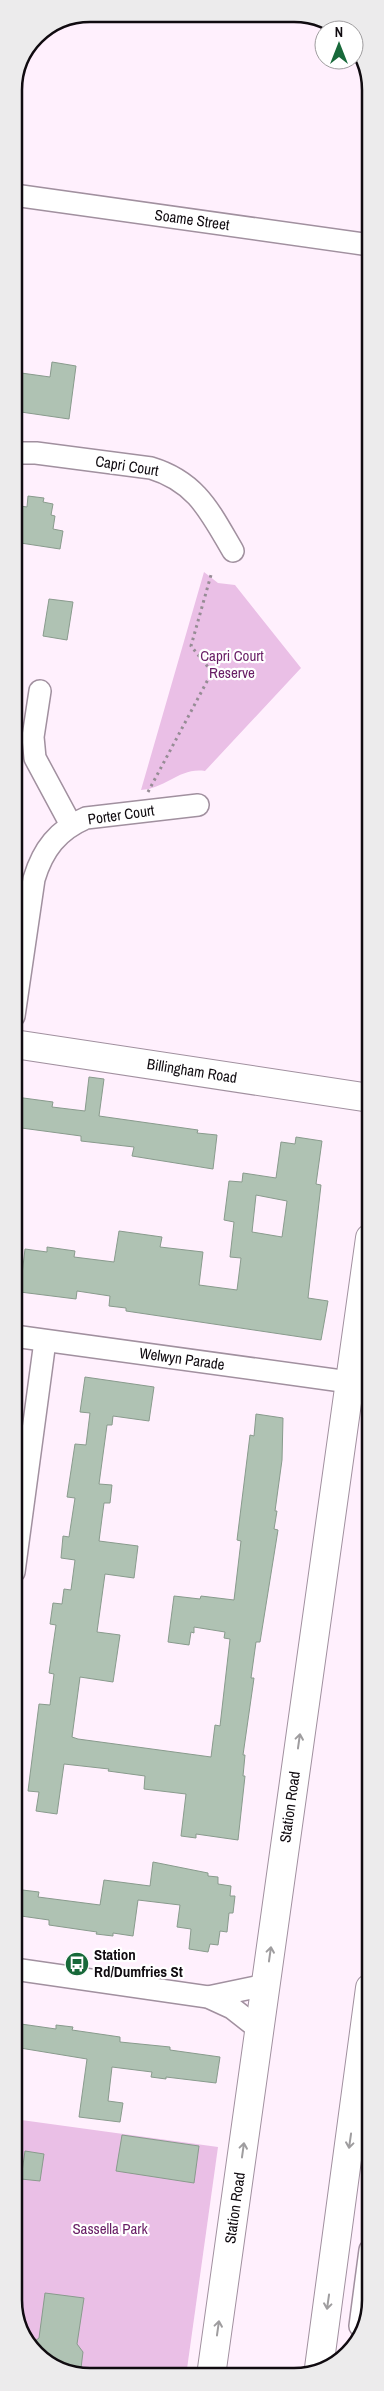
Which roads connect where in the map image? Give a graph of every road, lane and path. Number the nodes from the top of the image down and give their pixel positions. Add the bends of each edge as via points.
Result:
1 (23, 196) edge
2 (361, 244) edge
3 (23, 453) edge
4 (233, 551) dead end
5 (211, 575) dead end
6 (40, 691) dead end
7 (148, 792) dead end
8 (198, 805) dead end
9 (71, 825) junction
10 (23, 955) edge
11 (23, 1045) edge
12 (361, 1097) edge
13 (362, 1296) edge
14 (23, 1337) edge
15 (45, 1341) junction
16 (349, 1382) junction
17 (23, 1505) edge
18 (23, 1970) edge
19 (266, 1985) junction
20 (208, 1997) junction
21 (260, 2030) junction
22 (362, 2099) edge
23 (320, 2363) edge
24 (212, 2368) edge

1 - 2 street, Soame Street
3 - 4 street, Capri Court via 151,468 169,474 202,499
5 - 7 path via 191,646 212,672
6 - 9 street via 33,737 35,758
8 - 9 street, Porter Court via 86,818
9 - 10 street, Porter Court via 39,860
11 - 12 main road, Billingham Road
13 - 16 main road, Station Road
14 - 15 street, Welwyn Parade
15 - 16 street, Welwyn Parade
15 - 17 street
19 -> 16 main road, Station Road
18 - 20 street
19 - 20 street
19 - 21 main road, Station Road
20 - 21 street via 232,2008
24 -> 21 main road, Station Road
22 -> 23 main road

